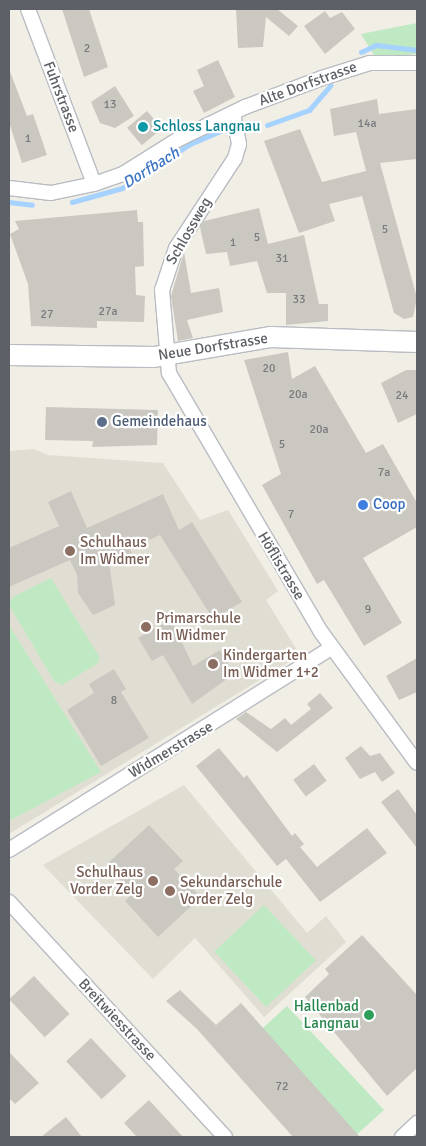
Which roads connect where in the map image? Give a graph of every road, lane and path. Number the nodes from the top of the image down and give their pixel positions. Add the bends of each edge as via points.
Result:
1 (28, 9) edge
2 (417, 63) edge
3 (233, 113) junction
4 (94, 184) junction
5 (9, 188) edge
6 (417, 342) edge
7 (9, 355) edge
8 (168, 356) junction
9 (331, 648) junction
10 (417, 763) edge
11 (9, 850) edge
12 (9, 902) edge
13 (417, 1123) edge
14 (225, 1137) edge
15 (402, 1137) edge

1 - 4 street, Fuhrstrasse
2 - 3 street, Alte Dorfstrasse via 389,60 353,67
3 - 4 street, Alte Dorfstrasse via 177,140 123,174
3 - 8 street, Schlossweg via 239,144 235,158 180,242 167,269 162,298
4 - 5 street, Alte Dorfstrasse via 51,193
6 - 8 main road, Neue Dorfstrasse via 271,337
7 - 8 main road, Neue Dorfstrasse
8 - 9 street, Höflistrasse via 169,373
9 - 10 street, Höflistrasse
9 - 11 street, Widmerstrasse
12 - 14 street, Breitwiesstrasse
13 - 15 street

